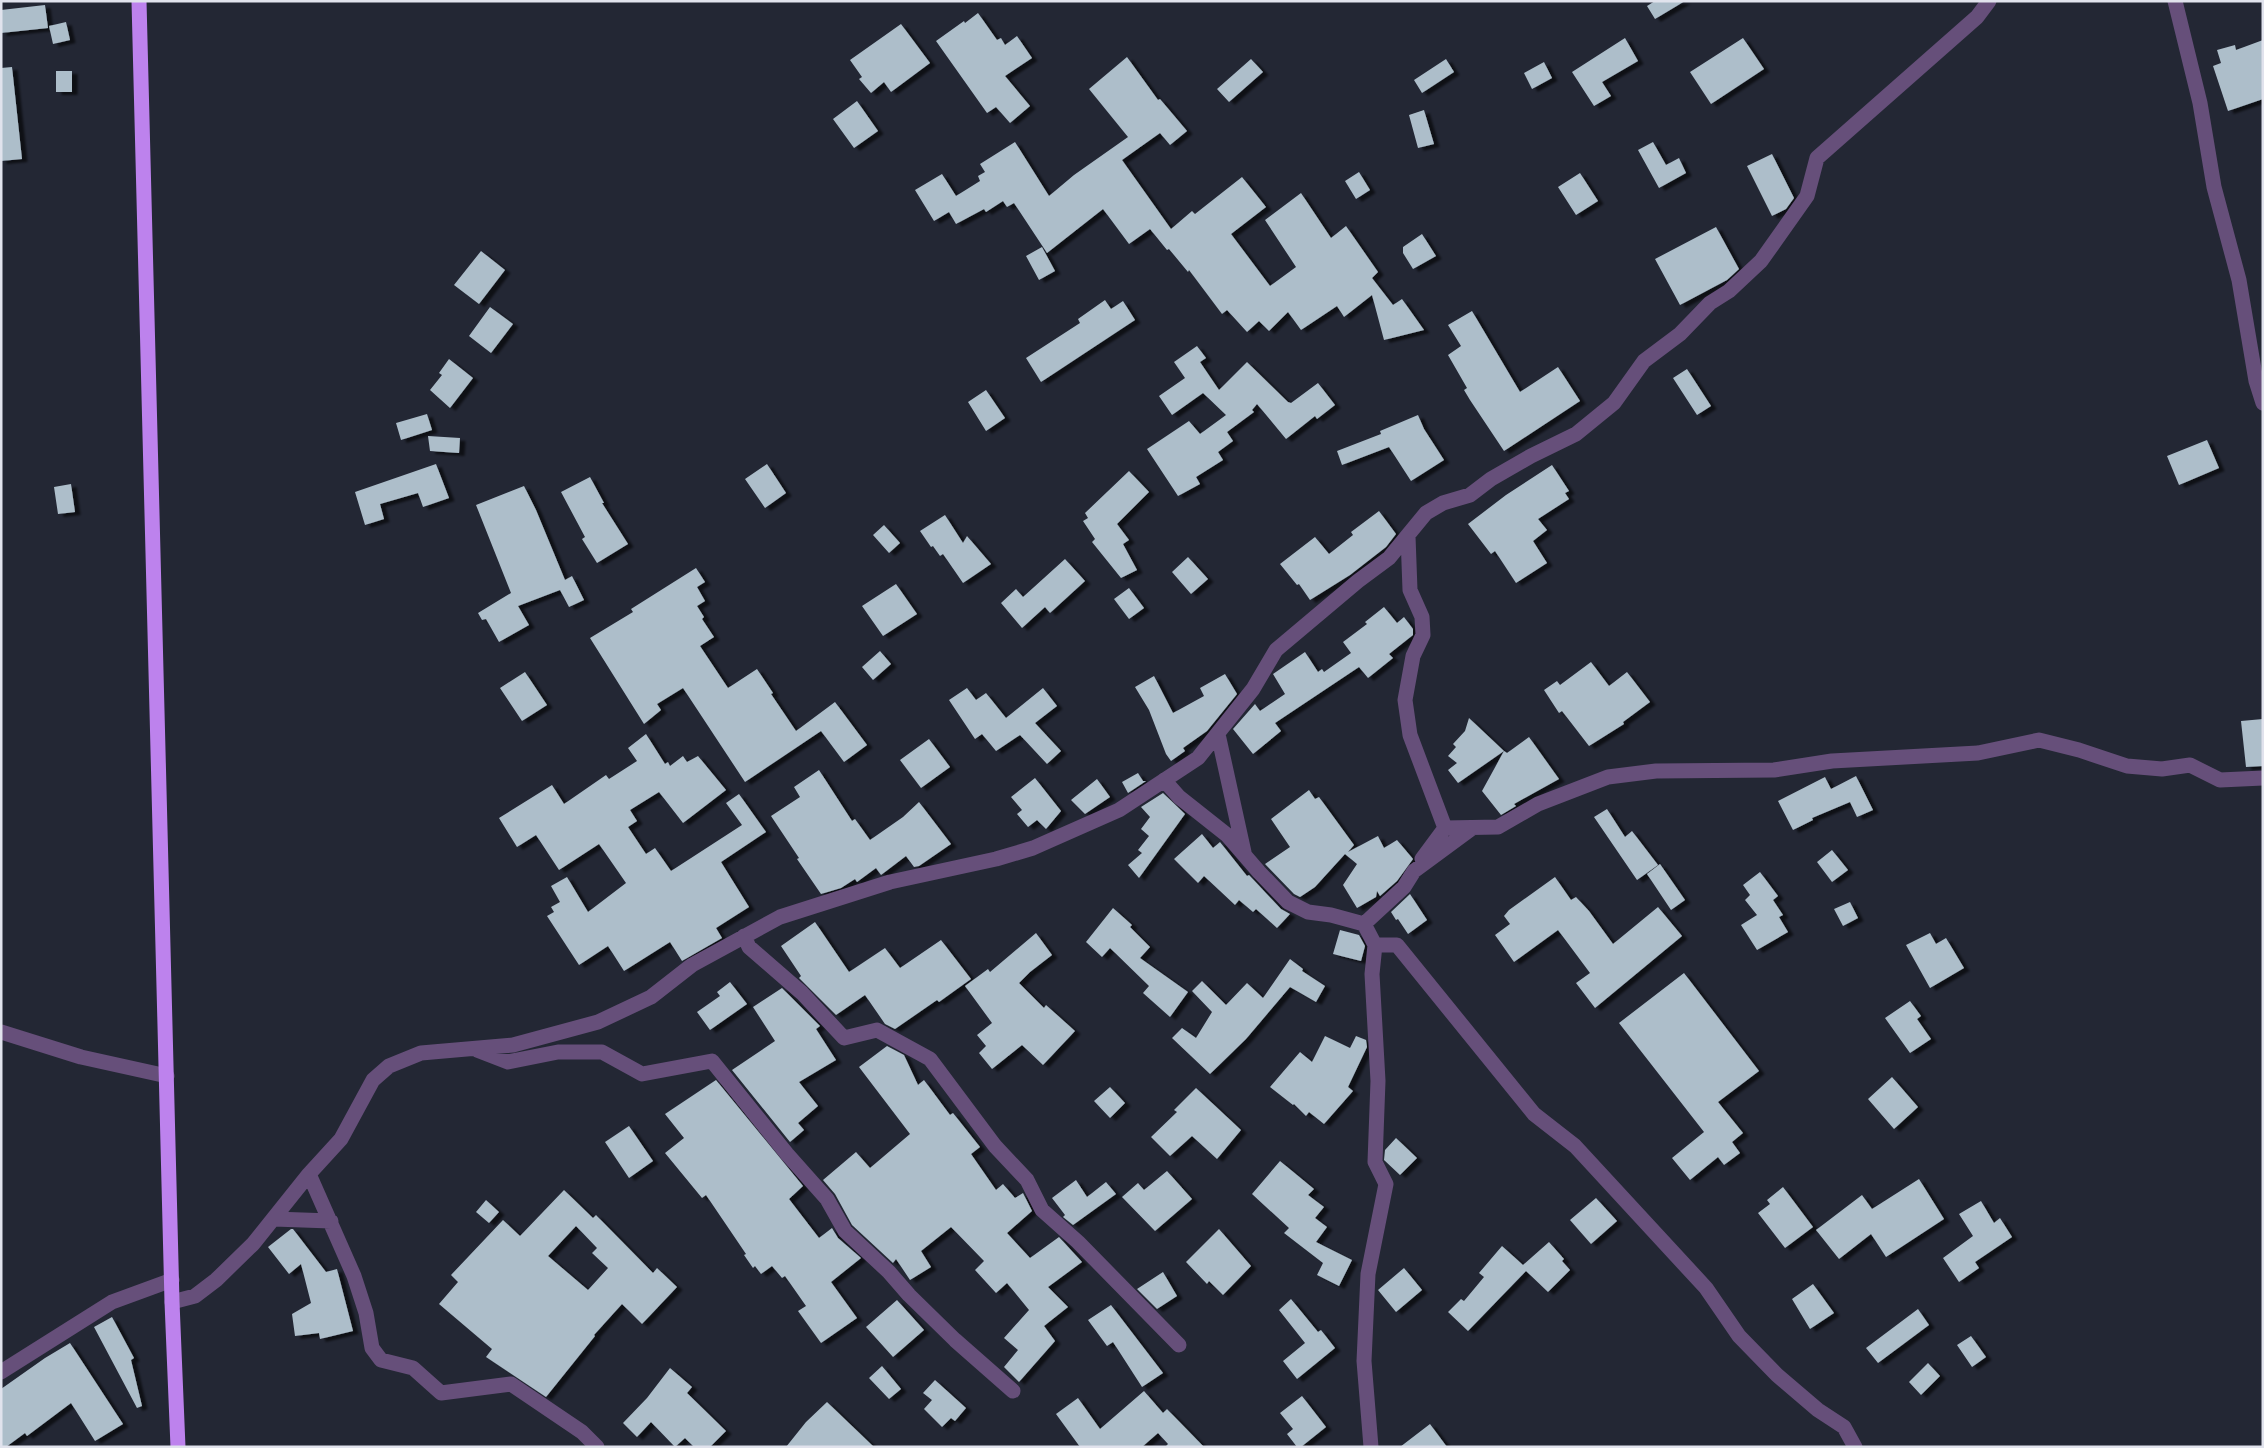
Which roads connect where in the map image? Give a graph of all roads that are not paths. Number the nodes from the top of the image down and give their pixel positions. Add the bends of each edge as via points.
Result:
1 (139, 1) edge
2 (1990, 1) edge
3 (2175, 1) edge
4 (2263, 403) edge
5 (1408, 536) junction
6 (1218, 734) junction
7 (2263, 778) edge
8 (1164, 780) junction
9 (1445, 828) junction
10 (1471, 829) junction
11 (1245, 854) junction
12 (1414, 871) junction
13 (1364, 924) junction
14 (744, 936) junction
15 (1375, 945) junction
16 (1, 1032) edge
17 (471, 1048) junction
18 (167, 1076) junction
19 (309, 1174) junction
20 (274, 1219) junction
21 (331, 1221) junction
22 (172, 1280) junction
23 (172, 1302) junction
24 (1179, 1345) dead end
25 (1, 1372) edge
26 (1014, 1391) dead end
27 (178, 1447) edge
28 (597, 1447) edge
29 (1371, 1447) edge
30 (1855, 1447) edge

1 - 18 highway
2 - 5 street via 1977,17 1817,158 1807,196 1761,261 1644,362 1614,403 1576,434 1507,470 1470,495 1443,502 1426,513
3 - 4 street via 2200,103 2214,187 2239,280 2256,381
5 - 6 street via 1389,558 1276,650 1253,689
5 - 9 street via 1410,590 1422,617 1423,635 1413,656 1405,700 1410,735
6 - 8 street via 1198,758
6 - 11 street
7 - 10 street via 2220,780 2190,765 2162,769 2127,766 2039,740 1978,753 1832,761 1774,770 1656,771 1608,777 1538,804 1498,827
8 - 11 street
8 - 14 street via 1119,810 1033,848 842,896 780,917
9 - 10 street
9 - 12 street
10 - 12 street
11 - 13 street via 1288,902 1308,912
12 - 13 street via 1404,887
13 - 15 street
14 - 17 street via 692,965 651,997 598,1022 513,1045
14 - 24 street via 749,947 802,993 844,1038 877,1030 930,1059 995,1146 1027,1180 1042,1210
15 - 29 street via 1372,974 1378,1082 1375,1162 1386,1184 1368,1274 1364,1361
15 - 30 street via 1397,945 1534,1114 1574,1146 1706,1288 1740,1336 1777,1375 1818,1410 1844,1427
16 - 18 street via 81,1057
17 - 19 street via 420,1053 389,1066 373,1080 341,1139
17 - 26 street via 508,1062 558,1052 602,1052 642,1074 712,1061 827,1200 845,1232 955,1340
18 - 22 highway
19 - 20 street
19 - 21 street
20 - 21 street
20 - 23 street via 216,1280 195,1296
21 - 28 street via 363,1304 372,1348 381,1360 413,1368 441,1393 511,1384 582,1432
22 - 23 highway
22 - 25 street via 112,1302
23 - 27 highway

